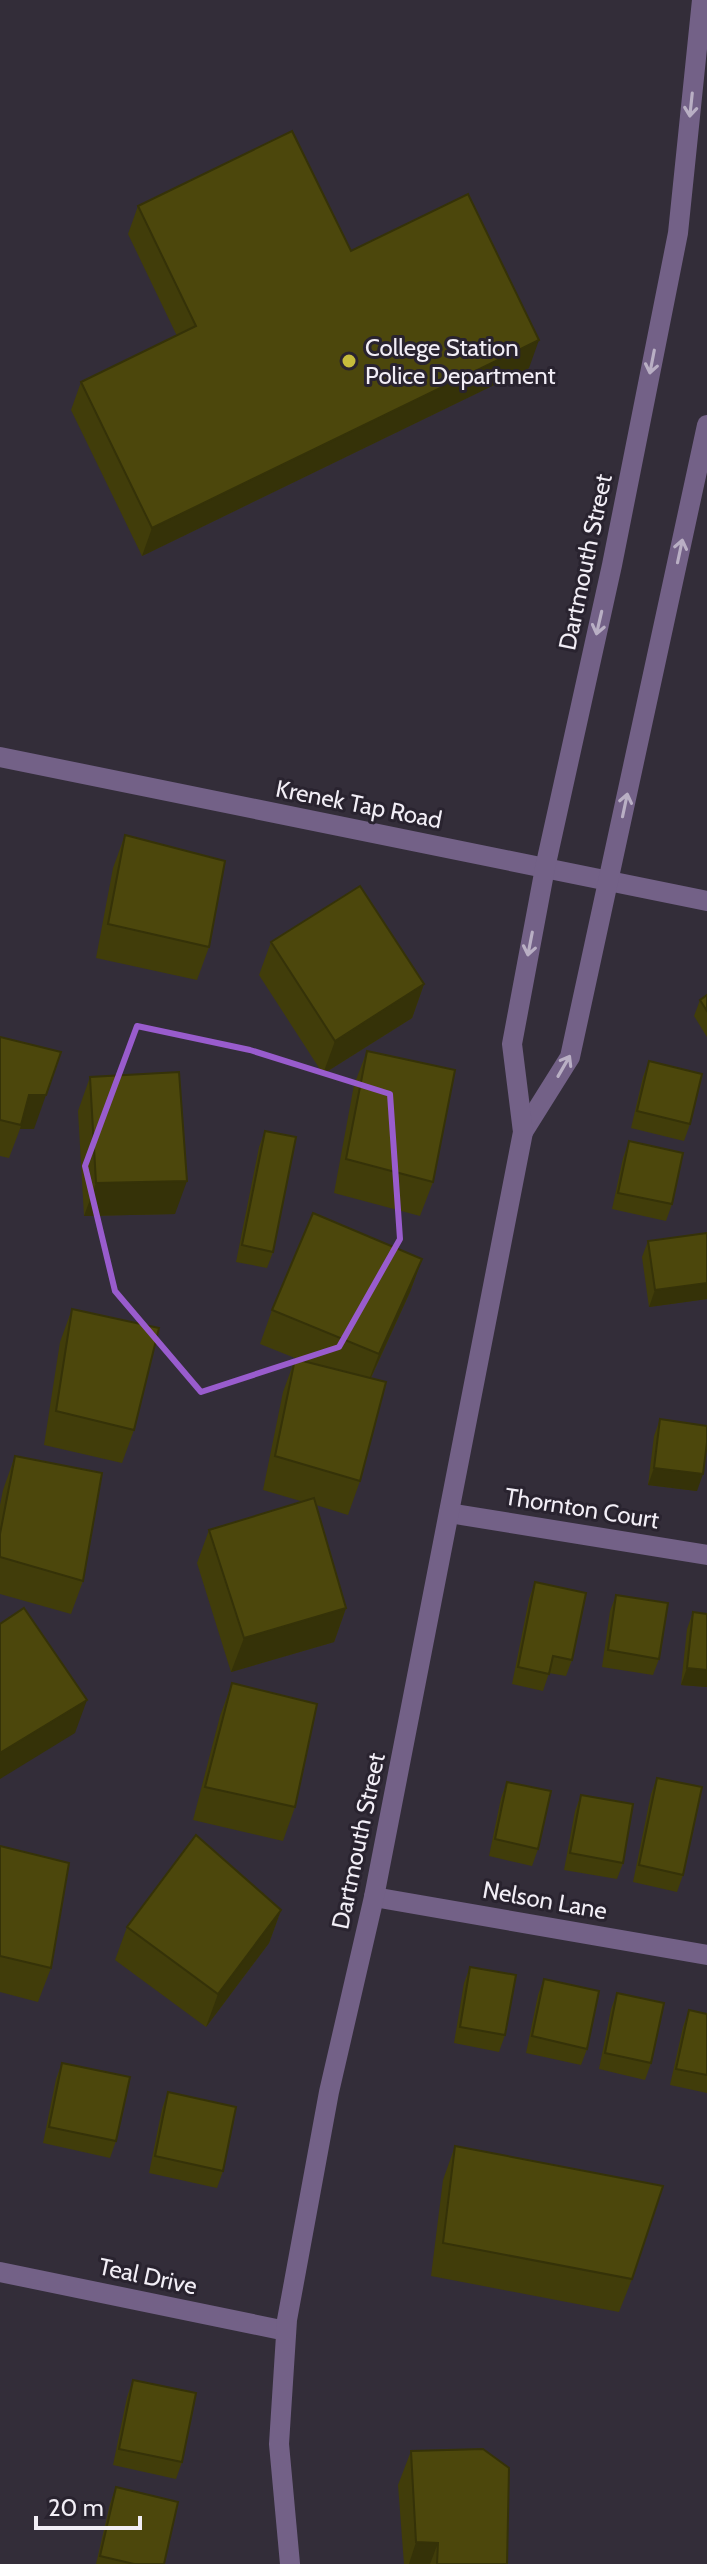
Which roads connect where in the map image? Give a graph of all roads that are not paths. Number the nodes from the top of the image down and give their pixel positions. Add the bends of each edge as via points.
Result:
1 (702, 0) edge
2 (707, 425) edge
3 (0, 757) edge
4 (545, 868) junction
5 (609, 881) junction
6 (707, 901) edge
7 (523, 1132) junction
8 (449, 1513) junction
9 (707, 1555) edge
10 (374, 1897) junction
11 (707, 1955) edge
12 (0, 2272) edge
13 (286, 2331) junction
14 (290, 2564) edge

1 -> 4 street, Dartmouth Street via 678,233
5 -> 2 street, Dartmouth Street
3 - 4 street, Krenek Tap Road
4 - 5 street, Krenek Tap Road
4 -> 7 street, Dartmouth Street via 512,1044
5 - 6 street, Krenek Tap Road
7 -> 5 street, Dartmouth Street via 570,1057
7 - 8 street, Dartmouth Street
8 - 9 street, Thornton Court
8 - 10 street, Dartmouth Street
10 - 11 street, Nelson Lane
10 - 13 street, Dartmouth Street via 329,2092
12 - 13 street, Teal Drive
13 - 14 street, Dartmouth Street via 279,2444

